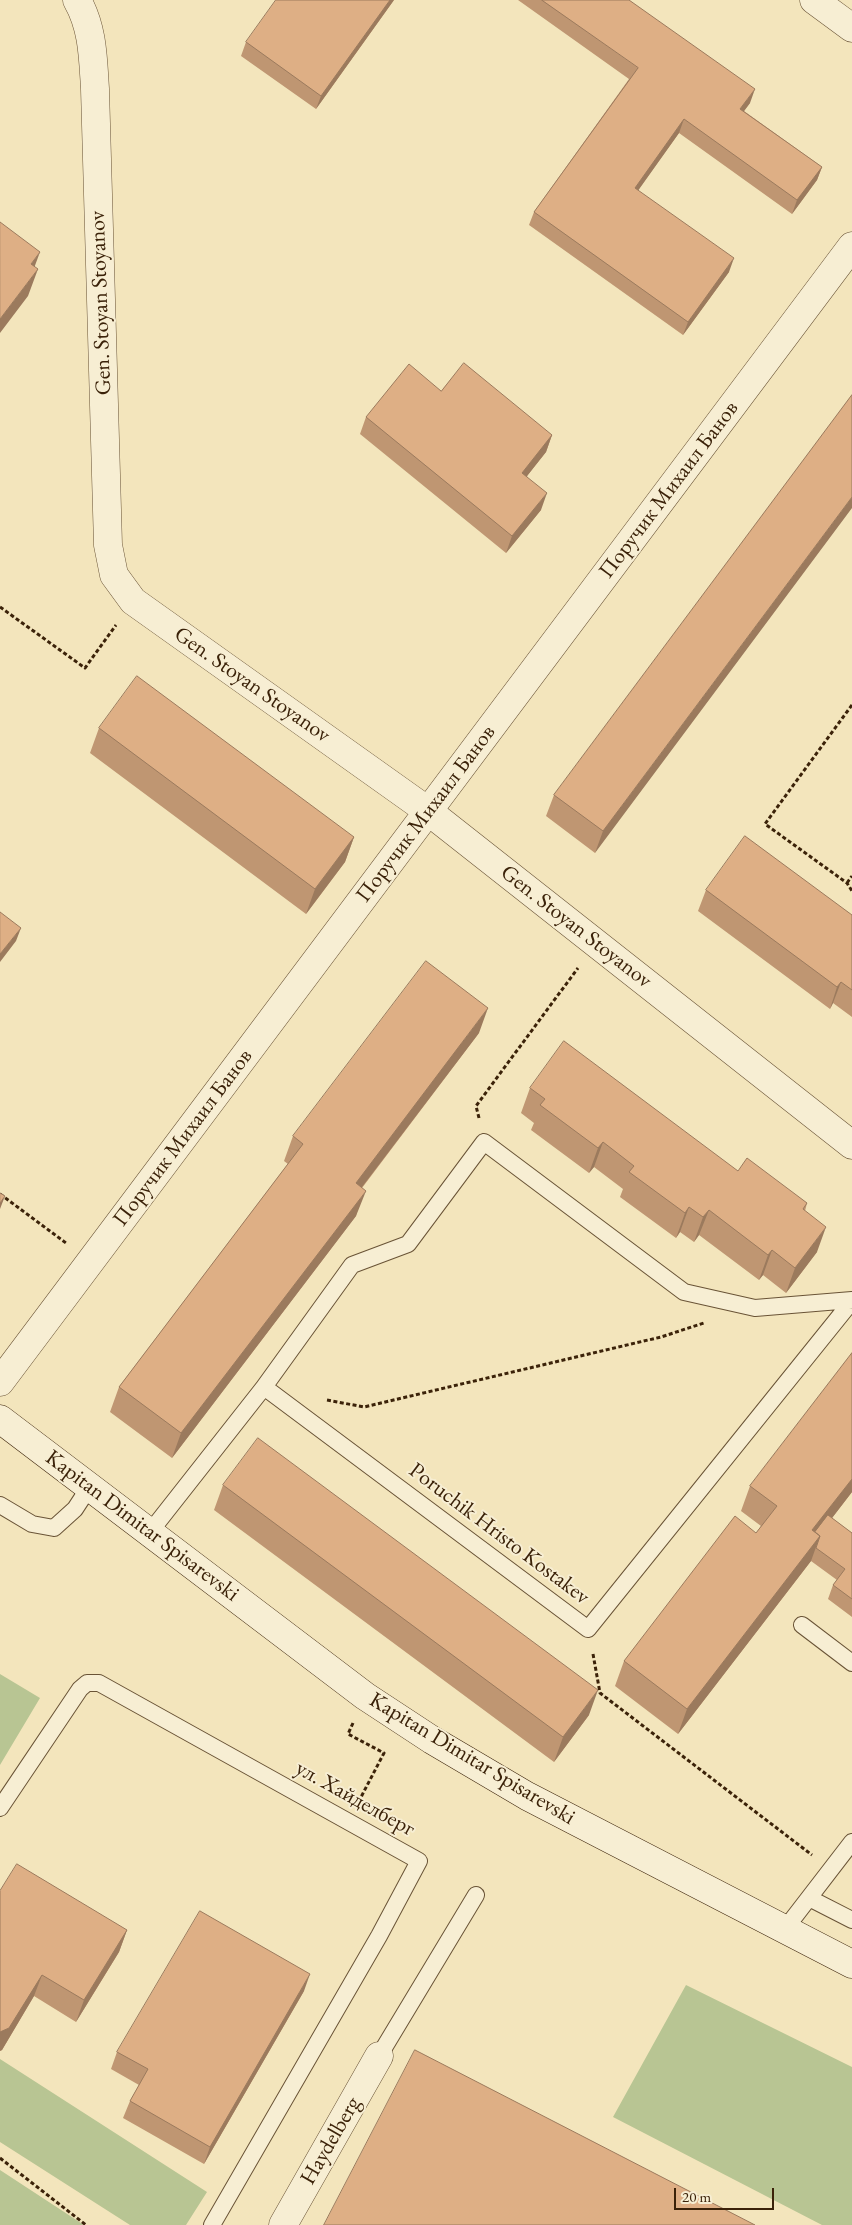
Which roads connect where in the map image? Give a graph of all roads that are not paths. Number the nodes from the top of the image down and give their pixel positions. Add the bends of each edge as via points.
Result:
1 (77, 0) edge
2 (814, 0) edge
3 (852, 28) edge
4 (852, 246) edge
5 (428, 811) junction
6 (852, 1145) edge
7 (852, 1300) edge
8 (0, 1382) edge
9 (264, 1387) junction
10 (0, 1419) edge
11 (90, 1486) junction
12 (0, 1505) edge
13 (150, 1532) junction
14 (802, 1625) dead end
15 (852, 1663) edge
16 (0, 1808) edge
17 (852, 1842) edge
18 (476, 1895) dead end
19 (809, 1898) junction
20 (852, 1920) edge
21 (785, 1929) junction
22 (852, 1964) edge
23 (379, 2056) joint
24 (212, 2225) edge
25 (283, 2225) edge

1 - 5 street, Gen. Stoyan Stoyanov via 85,14 92,40 108,545 114,575 133,601
2 - 3 street
4 - 5 street, Поручик Михаил Банов
5 - 6 street, Gen. Stoyan Stoyanov
5 - 8 street, Поручик Михаил Банов
7 - 9 lane via 755,1308 684,1292 484,1142 408,1244 352,1265
7 - 9 lane, Рoruchik Hristo Kostakev via 588,1629
9 - 13 lane
10 - 11 street, Kapitan Dimitar Spisarevski
11 - 12 lane via 75,1509 54,1528 32,1524
11 - 13 street, Kapitan Dimitar Spisarevski
13 - 21 street, Kapitan Dimitar Spisarevski via 365,1696 432,1740 527,1796
14 - 15 lane
16 - 24 lane, ул. Хайделберг via 80,1689 88,1683 98,1683 419,1861
17 - 19 lane
18 - 23 lane
19 - 20 lane
19 - 21 lane
21 - 22 street, Kapitan Dimitar Spisarevski
23 - 25 street, Haydelberg

